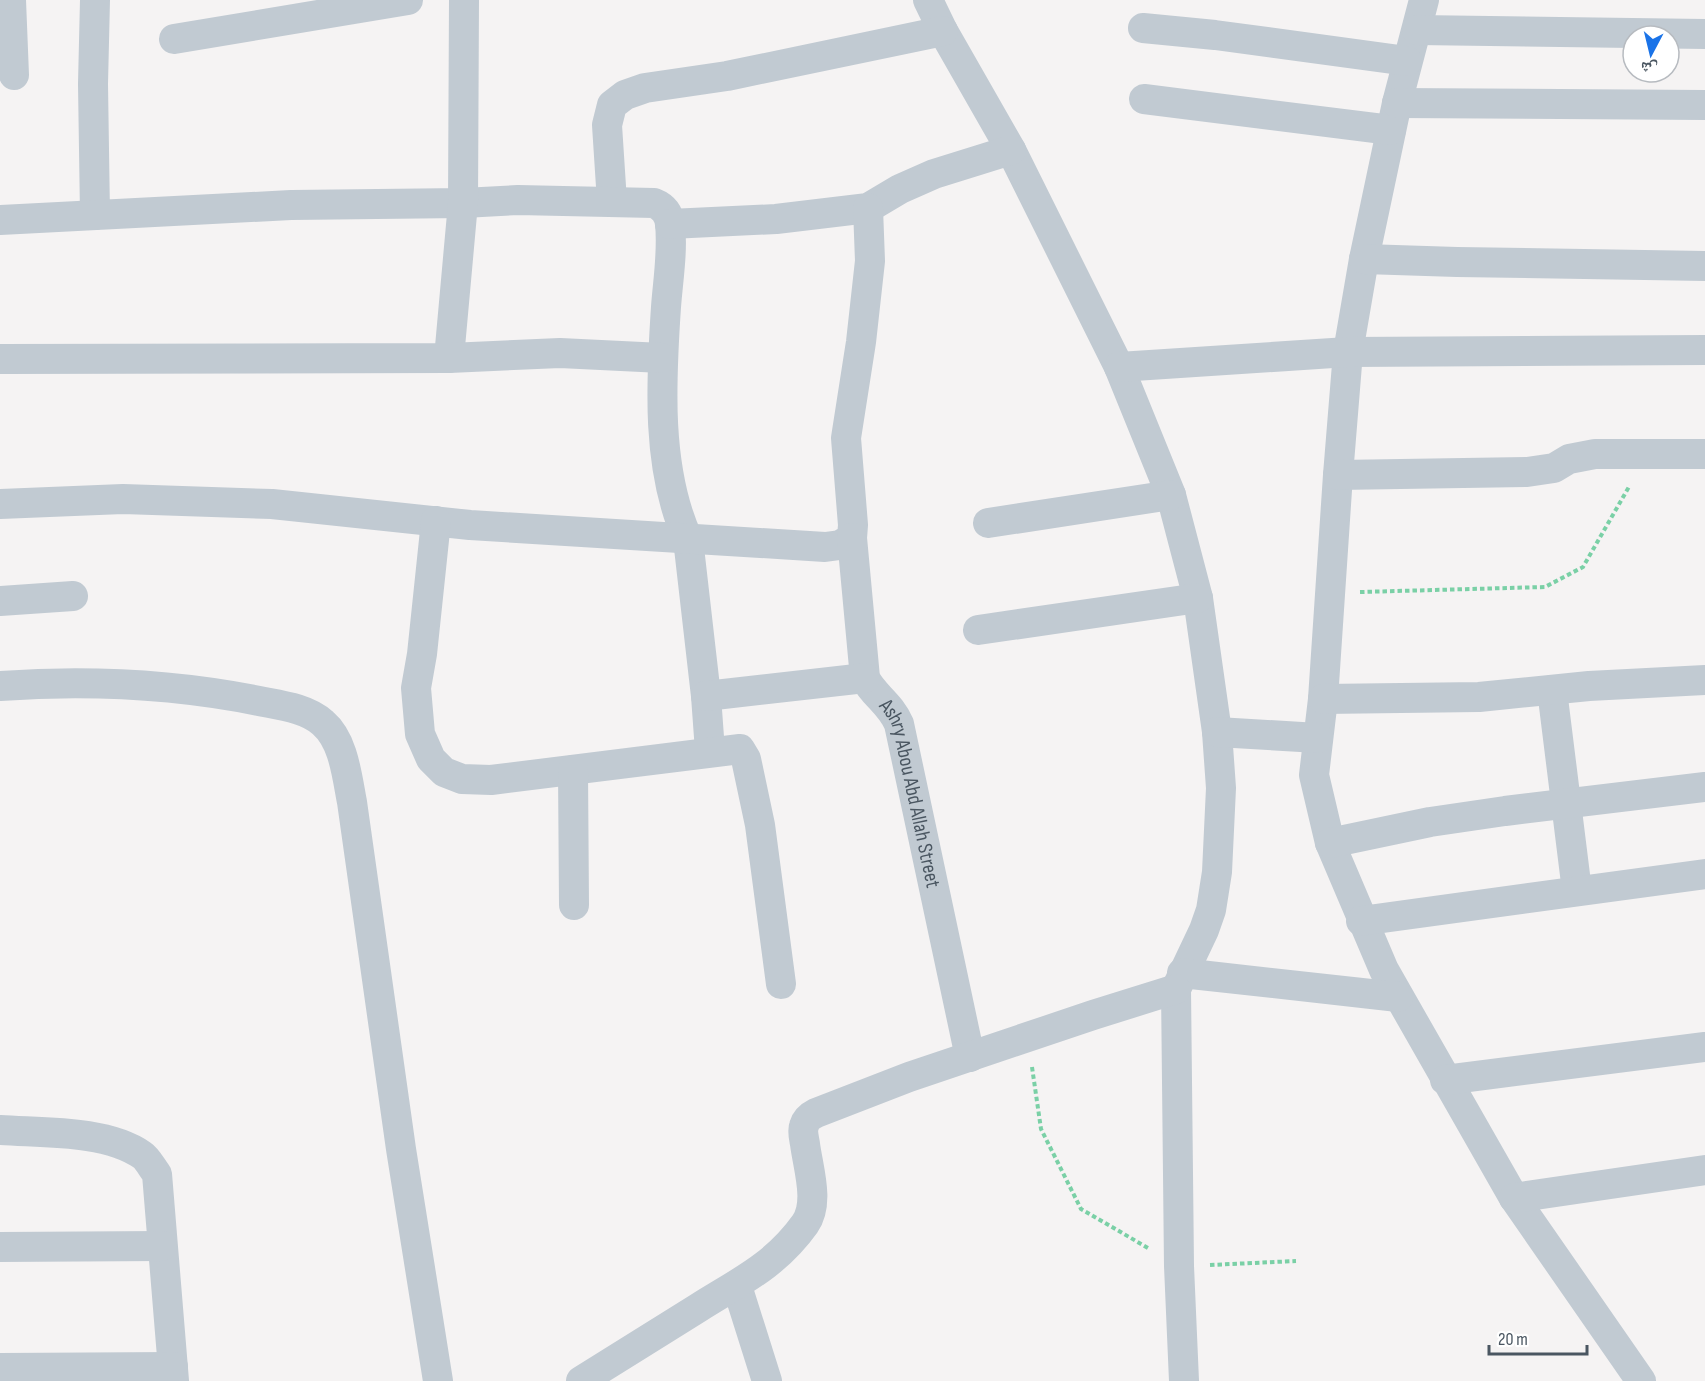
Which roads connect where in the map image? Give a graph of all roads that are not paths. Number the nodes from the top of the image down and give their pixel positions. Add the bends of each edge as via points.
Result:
1 (11, 0) edge
2 (95, 0) edge
3 (408, 0) edge
4 (464, 0) edge
5 (928, 0) edge
6 (1424, 0) edge
7 (1143, 28) dead end
8 (1417, 30) junction
9 (943, 31) junction
10 (1705, 34) edge
11 (174, 39) dead end
12 (1407, 61) junction
13 (14, 75) dead end
14 (1144, 99) dead end
15 (1705, 105) edge
16 (1394, 116) junction
17 (1011, 150) junction
18 (612, 202) junction
19 (463, 203) junction
20 (868, 208) junction
21 (95, 215) junction
22 (0, 220) edge
23 (670, 224) junction
24 (1364, 259) junction
25 (1705, 266) edge
26 (1705, 351) edge
27 (1348, 352) junction
28 (449, 358) junction
29 (662, 358) junction
30 (0, 359) edge
31 (1119, 367) junction
32 (1705, 454) edge
33 (1338, 475) junction
34 (1171, 495) junction
35 (0, 504) edge
36 (436, 521) junction
37 (988, 523) dead end
38 (852, 538) junction
39 (688, 539) junction
40 (74, 596) dead end
41 (1198, 598) junction
42 (0, 601) edge
43 (978, 630) dead end
44 (865, 678) junction
45 (1705, 680) edge
46 (0, 686) edge
47 (1552, 690) junction
48 (706, 696) junction
49 (1323, 699) junction
50 (1217, 732) junction
51 (1318, 738) junction
52 (710, 751) junction
53 (573, 770) junction
54 (1705, 787) edge
55 (1564, 802) junction
56 (1330, 843) junction
57 (1705, 874) edge
58 (1577, 891) junction
59 (573, 905) dead end
60 (1361, 921) junction
61 (1179, 981) junction
62 (781, 984) dead end
63 (1398, 997) junction
64 (1705, 1047) edge
65 (970, 1057) junction
66 (1445, 1080) junction
67 (0, 1130) edge
68 (1705, 1170) edge
69 (1514, 1198) junction
70 (162, 1246) junction
71 (0, 1247) edge
72 (737, 1286) junction
73 (0, 1368) edge
74 (618, 1371) edge
75 (173, 1374) edge
76 (438, 1381) edge
77 (581, 1381) edge
78 (767, 1381) edge
79 (1184, 1381) edge
80 (1641, 1381) edge

1 - 13 street
2 - 21 street
3 - 11 street
4 - 19 street
5 - 9 street
6 - 8 street
7 - 12 street
8 - 10 street
8 - 12 street
9 - 17 street
9 - 18 street via 625,95 612,105 607,125
12 - 16 street
14 - 16 street
15 - 16 street
16 - 24 street
17 - 20 street via 934,174
17 - 31 street
18 - 19 street
18 - 23 street via 654,203 668,214
19 - 21 street via 291,205
19 - 28 street
20 - 23 street via 776,219
20 - 38 street, Ashry Abou Abd Allah Street via 870,261 846,438
21 - 22 street
23 - 29 street
24 - 25 street
24 - 27 street
26 - 27 street
27 - 31 street
27 - 33 street
28 - 29 street via 560,354
28 - 30 street
29 - 39 street via 664,441 677,516
31 - 34 street
32 - 33 street via 1594,454 1569,459 1554,468 1527,472
33 - 49 street
34 - 37 street
34 - 41 street
35 - 36 street via 188,500 272,504
36 - 39 street
36 - 53 street via 416,688 420,734 431,759 444,772 462,780
38 - 39 street via 825,547
38 - 44 street, Ashry Abou Abd Allah Street
39 - 48 street
40 - 42 street
41 - 43 street
41 - 50 street
44 - 48 street
44 - 65 street, Ashry Abou Abd Allah Street via 894,712 899,724
45 - 47 street
46 - 76 street via 105,684 232,695 294,708 323,723 341,749
47 - 49 street via 1479,697
47 - 55 street
48 - 52 street
49 - 51 street
50 - 51 street
50 - 61 street via 1221,788 1216,872 1207,920
51 - 56 street via 1314,775
52 - 53 street
52 - 62 street via 740,749 746,759 760,825
53 - 59 street
54 - 55 street
55 - 56 street via 1430,822
55 - 58 street
56 - 60 street
57 - 58 street
58 - 60 street
60 - 63 street
61 - 63 street
61 - 65 street
61 - 79 street via 1179,1266
63 - 66 street
64 - 66 street
65 - 72 street via 849,1098 807,1118 802,1130 812,1209 807,1221 776,1257
66 - 69 street
67 - 70 street via 91,1137 144,1156 157,1174
68 - 69 street
69 - 80 street
70 - 71 street
70 - 75 street
72 - 74 street
72 - 78 street
73 - 75 street
74 - 77 street

